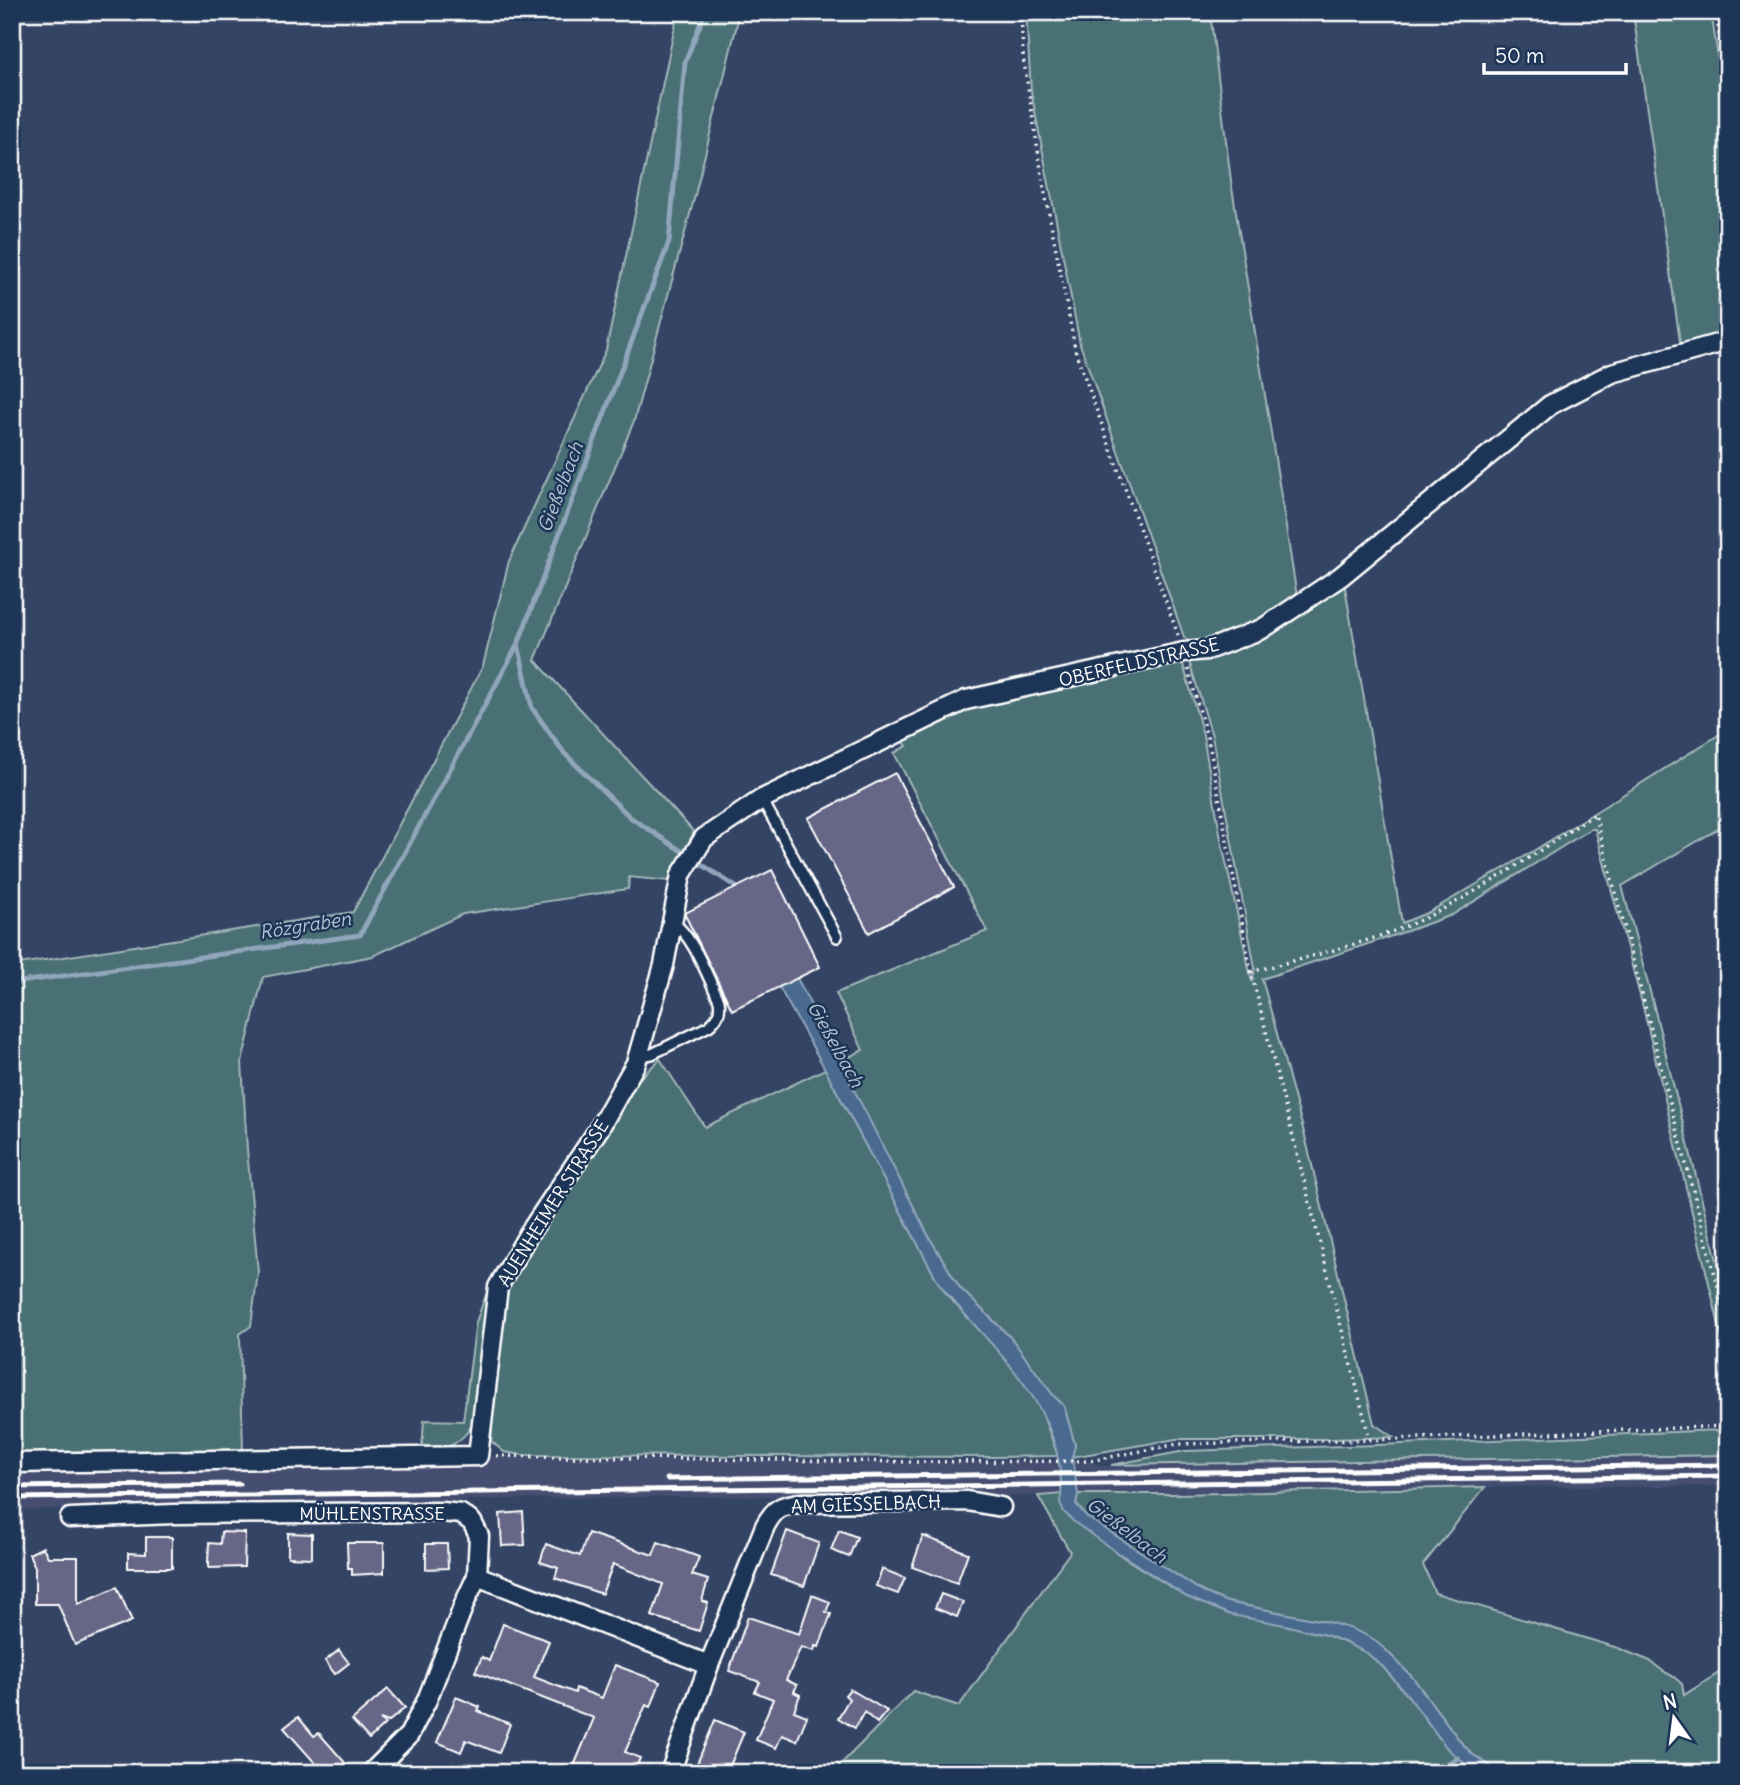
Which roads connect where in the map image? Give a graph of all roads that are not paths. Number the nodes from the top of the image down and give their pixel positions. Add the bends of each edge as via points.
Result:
1 (1728, 341) edge
2 (762, 799) junction
3 (704, 838) joint
4 (672, 921) junction
5 (837, 937) dead end
6 (638, 1056) junction
7 (12, 1463) edge
8 (1001, 1507) dead end
9 (70, 1518) dead end
10 (477, 1576) junction
11 (709, 1665) junction
12 (371, 1773) edge
13 (670, 1773) edge

1 - 2 street, OBERFELDSTRASSE via 1612,373 1550,405 1340,577 1262,629 1207,650 966,700
2 - 3 street, OBERFELDSTRASSE
2 - 5 lane
3 - 4 street, AUENHEIMER STRASSE via 681,875
4 - 6 street, AUENHEIMER STRASSE
4 - 6 lane via 690,941 720,1010 709,1026 652,1054
6 - 7 street, AUENHEIMER STRASSE via 600,1127 498,1287 478,1456
8 - 11 street, AM GIESSELBACH via 967,1501 784,1505 765,1526
9 - 10 street, MÜHLENSTRASSE via 461,1514 479,1536
10 - 11 street
10 - 12 street, MÜHLENSTRASSE via 409,1735
11 - 13 street, AM GIESSELBACH

